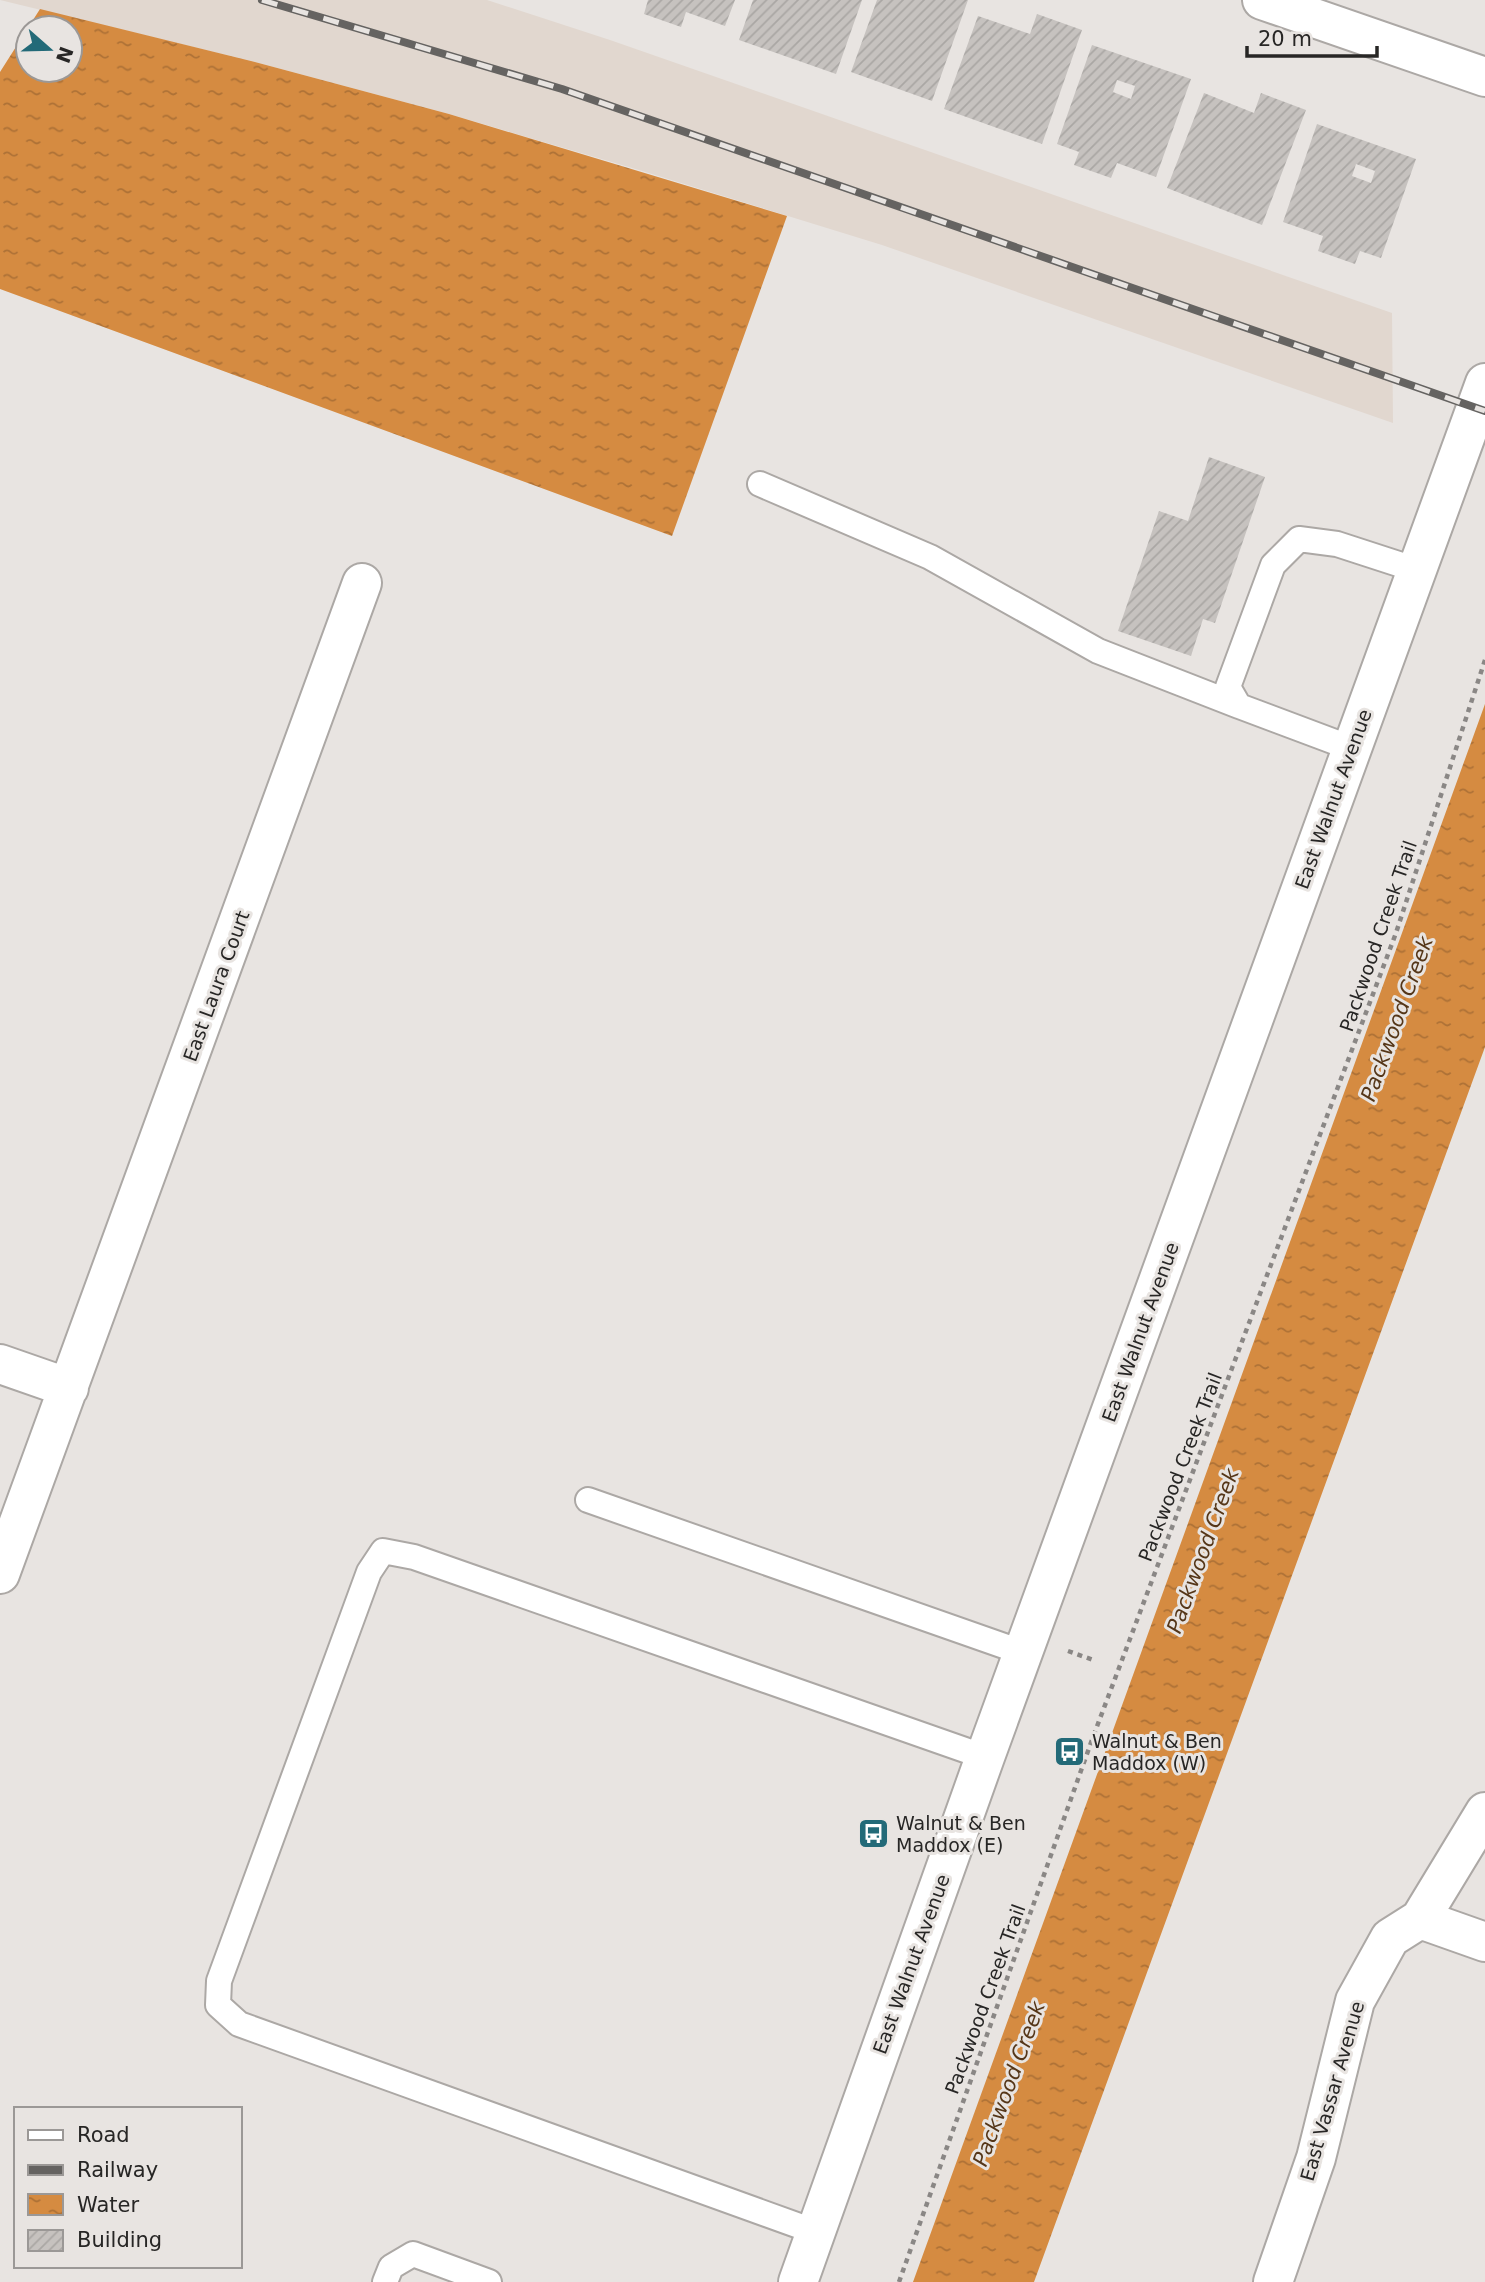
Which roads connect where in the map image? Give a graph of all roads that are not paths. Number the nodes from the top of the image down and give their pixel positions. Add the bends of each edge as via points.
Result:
1 (1262, 0) edge
2 (1313, 8) edge
3 (1485, 77) edge
4 (1485, 383) edge
5 (760, 484) dead end
6 (1417, 570) junction
7 (362, 583) dead end
8 (1239, 706) junction
9 (1351, 748) junction
10 (0, 1364) edge
11 (69, 1388) junction
12 (589, 1500) dead end
13 (0, 1574) edge
14 (1024, 1653) junction
15 (985, 1757) junction
16 (1485, 1812) edge
17 (1420, 1919) junction
18 (1485, 1942) edge
19 (816, 2232) junction
20 (385, 2282) edge
21 (489, 2282) edge
22 (798, 2282) edge
23 (1273, 2282) edge

1 - 2 main road
2 - 3 main road
4 - 6 main road, East Walnut Avenue
5 - 8 lane via 930,557 1098,650
6 - 8 lane via 1337,544 1299,539 1273,565 1228,687
6 - 9 main road, East Walnut Avenue
7 - 11 main road, East Laura Court
8 - 9 lane
9 - 14 main road, East Walnut Avenue
10 - 11 main road
11 - 13 main road, East Laura Court
12 - 14 lane
14 - 15 main road, East Walnut Avenue
15 - 19 main road, East Walnut Avenue
15 - 19 lane via 414,1557 383,1551 369,1572 219,1981 218,2006 239,2024
16 - 17 main road, East Vassar Avenue
17 - 18 main road
17 - 23 main road, East Vassar Avenue via 1390,1938 1355,2001 1315,2158
19 - 22 main road, East Walnut Avenue
20 - 21 lane via 391,2267 413,2254

